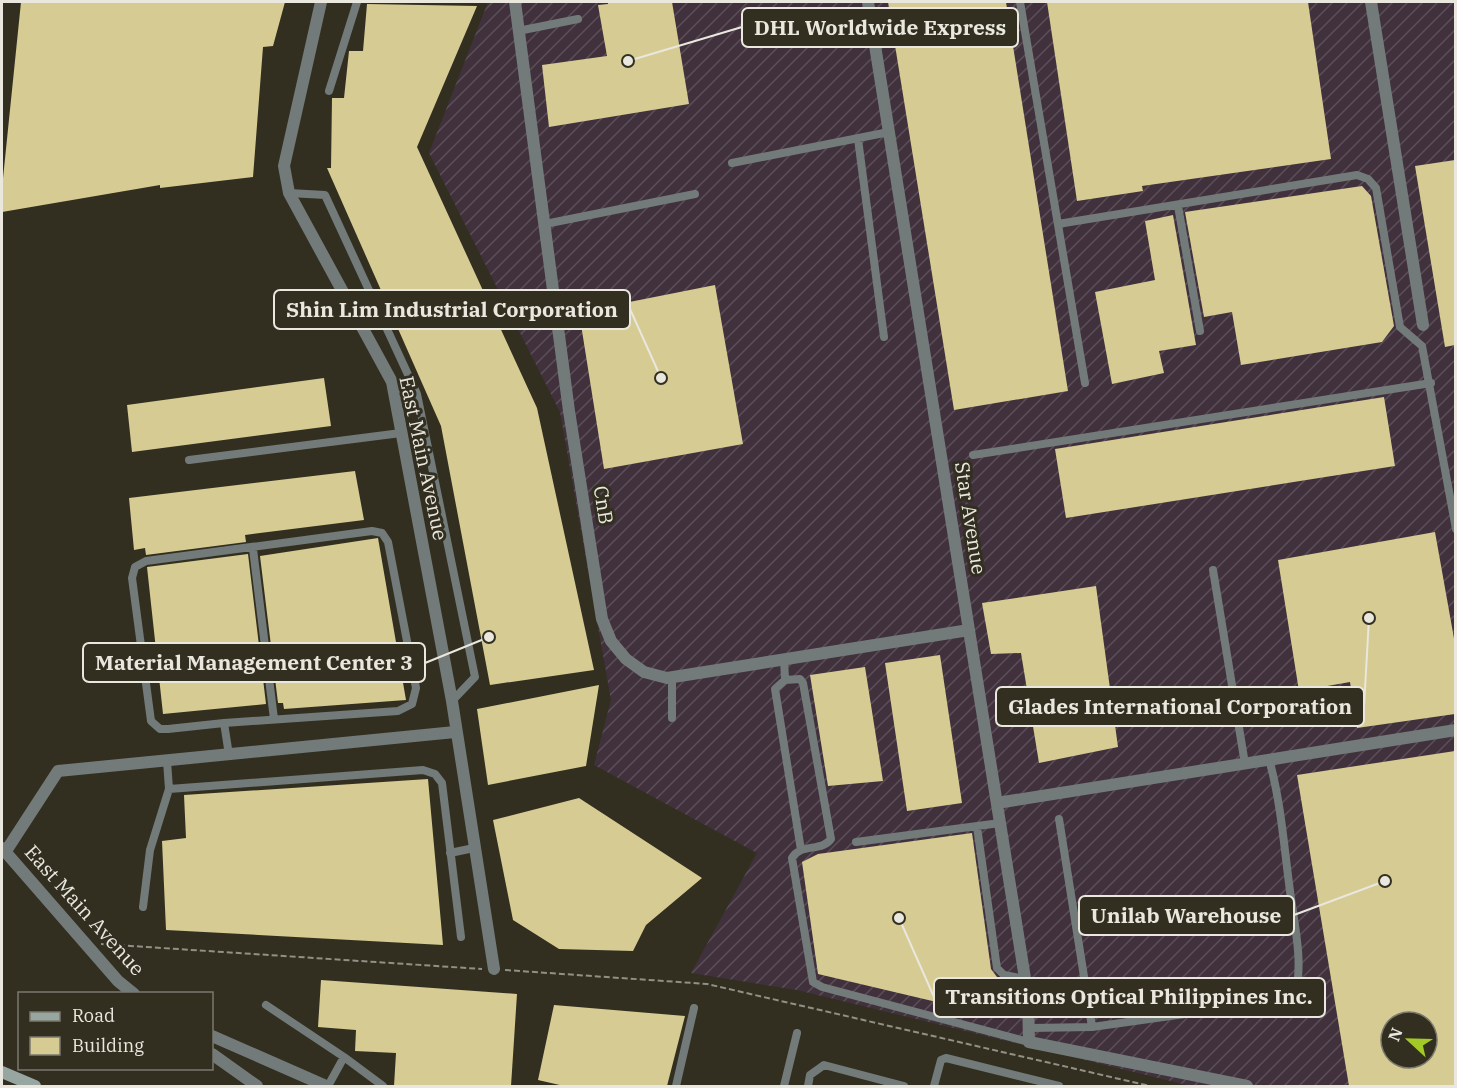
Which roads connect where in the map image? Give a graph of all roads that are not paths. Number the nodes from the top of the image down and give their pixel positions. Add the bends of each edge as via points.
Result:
1 (321, 2) edge
2 (357, 2) edge
3 (515, 2) edge
4 (868, 2) edge
5 (1020, 2) edge
6 (1371, 2) edge
7 (578, 19) dead end
8 (518, 31) junction
9 (329, 91) dead end
10 (890, 132) junction
11 (858, 139) junction
12 (732, 162) dead end
13 (289, 193) junction
14 (695, 194) dead end
15 (1178, 206) junction
16 (545, 224) junction
17 (1058, 224) junction
18 (1423, 325) dead end
19 (1200, 331) dead end
20 (884, 337) dead end
21 (1085, 383) dead end
22 (1431, 383) junction
23 (401, 433) junction
24 (973, 455) dead end
25 (189, 460) dead end
26 (1455, 529) edge
27 (253, 549) junction
28 (1213, 570) dead end
29 (969, 630) junction
30 (784, 658) junction
31 (672, 678) junction
32 (785, 680) junction
33 (452, 701) junction
34 (672, 718) dead end
35 (274, 719) junction
36 (224, 723) junction
37 (1455, 730) edge
38 (455, 732) junction
39 (229, 755) junction
40 (1269, 759) junction
41 (167, 761) junction
42 (1245, 764) junction
43 (169, 789) junction
44 (997, 802) junction
45 (1059, 819) dead end
46 (1000, 823) junction
47 (977, 827) junction
48 (856, 842) dead end
49 (474, 848) junction
50 (4, 850) edge
51 (801, 850) junction
52 (450, 852) junction
53 (143, 907) dead end
54 (461, 937) dead end
55 (494, 969) road end
56 (1025, 979) junction
57 (133, 992) edge
58 (266, 1005) dead end
59 (694, 1008) dead end
60 (1092, 1027) junction
61 (1031, 1028) junction
62 (796, 1033) dead end
63 (213, 1036) edge
64 (1029, 1042) junction
65 (213, 1055) edge
66 (344, 1058) junction
67 (2, 1072) edge
68 (35, 1086) edge
69 (257, 1086) edge
70 (327, 1086) edge
71 (383, 1086) edge
72 (676, 1086) edge
73 (784, 1086) edge
74 (808, 1086) edge
75 (904, 1086) edge
76 (934, 1086) edge
77 (1059, 1086) edge
78 (1246, 1086) edge

1 - 13 street, East Main Avenue via 284,166
2 - 9 lane
3 - 8 street, CnB
4 - 10 street, Star Avenue
5 - 17 lane
6 - 18 street
7 - 8 lane
8 - 16 street, CnB
10 - 11 lane
10 - 29 street, Star Avenue
11 - 12 lane
11 - 20 lane
13 - 23 street, East Main Avenue via 392,382
13 - 33 lane via 325,195 417,393 475,677
14 - 16 lane
15 - 17 lane
15 - 19 lane
15 - 22 lane via 1357,175 1368,179 1377,188 1400,327 1422,346
16 - 31 street, CnB via 602,619 616,648 631,664 650,675
17 - 21 lane
22 - 24 lane
22 - 26 lane
23 - 25 lane
23 - 33 street, East Main Avenue
27 - 35 lane
27 - 35 lane via 372,531 382,533 388,542 416,688 412,704 398,711
27 - 36 lane via 146,561 133,572 151,721 160,729
28 - 42 lane
29 - 30 street, CnB
29 - 44 street, Star Avenue
30 - 31 street, CnB
30 - 32 lane
31 - 34 lane
32 - 51 lane via 775,689
32 - 51 lane via 800,679 803,683 831,839
33 - 38 street, East Main Avenue
35 - 36 lane
36 - 39 lane
37 - 40 street
38 - 39 street, East Main Avenue
38 - 49 street, East Main Avenue
39 - 41 street, East Main Avenue
40 - 42 street
40 - 60 lane via 1279,801 1298,952 1296,991 1285,1000
41 - 43 lane
41 - 50 street, East Main Avenue via 58,771
42 - 44 street
43 - 52 lane via 423,770 435,774 442,783
43 - 53 lane via 150,850
44 - 46 street, Star Avenue
45 - 60 lane
46 - 47 lane
46 - 56 street, Star Avenue
47 - 48 lane
47 - 56 lane via 997,968 1004,975
49 - 52 lane
49 - 55 street, East Main Avenue
50 - 57 street, East Main Avenue via 118,981
51 - 64 lane via 792,858 813,982 817,986
52 - 54 lane
56 - 61 street, Star Avenue
58 - 66 lane
59 - 72 lane
60 - 61 lane
61 - 64 street, Star Avenue
62 - 73 lane
63 - 70 street
64 - 78 street
65 - 69 street
66 - 70 lane
66 - 71 lane
67 - 68 main road
74 - 75 lane via 810,1075 824,1065
76 - 77 lane via 941,1060 946,1058

